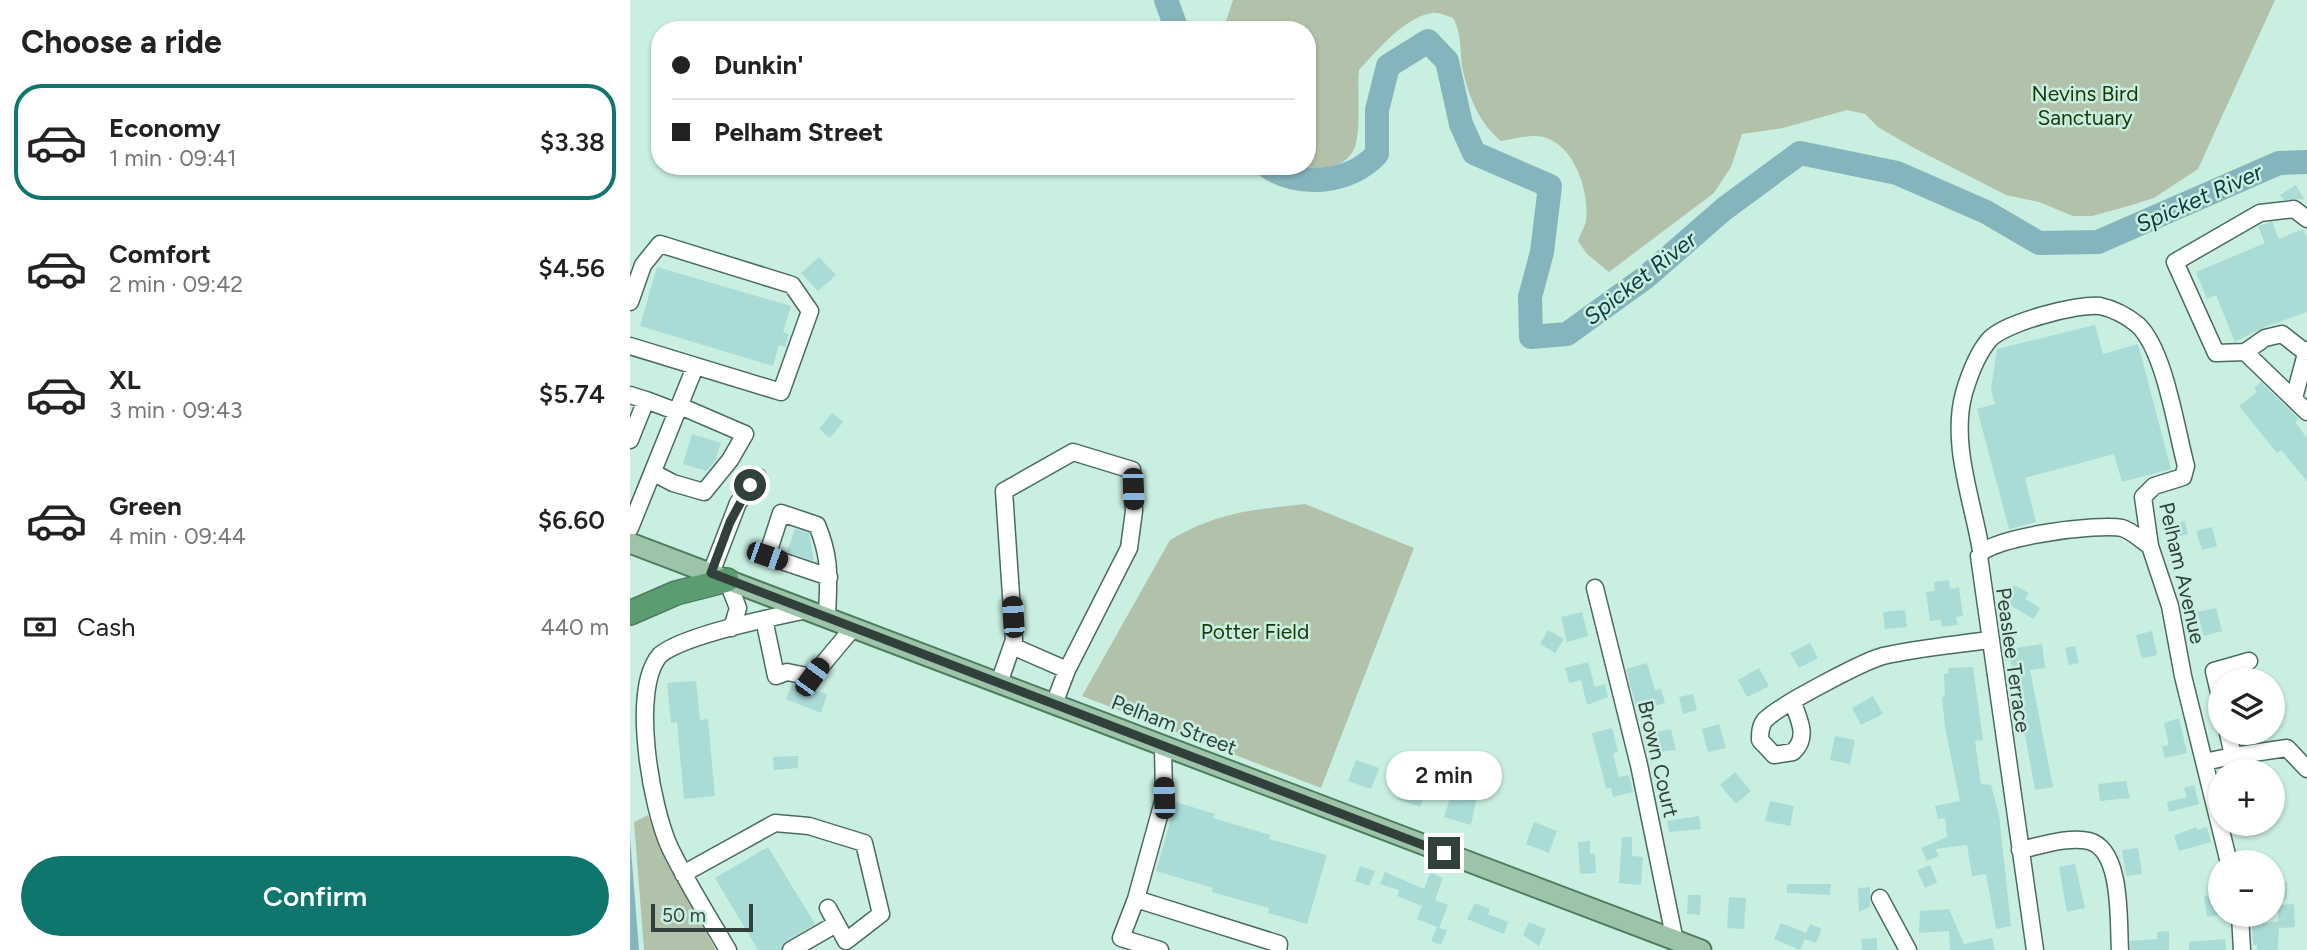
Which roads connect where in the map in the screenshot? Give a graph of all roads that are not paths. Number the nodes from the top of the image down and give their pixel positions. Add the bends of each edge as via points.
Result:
1 (2307, 219) edge
2 (630, 302) edge
3 (630, 346) edge
4 (2306, 351) edge
5 (2245, 352) junction
6 (695, 367) junction
7 (2290, 394) junction
8 (638, 397) edge
9 (679, 409) junction
10 (2307, 412) edge
11 (630, 440) edge
12 (654, 473) junction
13 (758, 477) dead end
14 (637, 494) edge
15 (2143, 497) joint
16 (630, 528) edge
17 (630, 543) edge
18 (2150, 546) junction
19 (1981, 551) junction
20 (719, 577) junction
21 (829, 577) junction
22 (1595, 589) dead end
23 (807, 611) junction
24 (630, 613) edge
25 (827, 618) junction
26 (764, 619) junction
27 (732, 628) junction
28 (853, 628) junction
29 (1989, 640) junction
30 (1012, 646) junction
31 (2249, 661) dead end
32 (2224, 668) edge
33 (1067, 670) junction
34 (999, 683) junction
35 (1793, 703) dead end
36 (1054, 704) junction
37 (1163, 745) junction
38 (2231, 745) edge
39 (2233, 755) junction
40 (2204, 762) junction
41 (2307, 769) edge
42 (2020, 850) junction
43 (2226, 850) edge
44 (683, 874) junction
45 (1880, 898) dead end
46 (1136, 900) junction
47 (828, 908) dead end
48 (836, 924) junction
49 (2241, 927) edge
50 (1675, 941) junction
51 (728, 950) edge
52 (791, 950) edge
53 (1160, 950) edge
54 (1278, 950) edge
55 (1701, 950) edge
56 (1908, 950) edge
57 (2035, 950) edge
58 (2120, 950) edge
59 (2242, 950) edge

1 - 5 street via 2294,209 2260,213 2175,262 2216,353
2 - 6 street via 643,265 660,244 792,285 810,311 781,392
3 - 6 street
4 - 5 street via 2282,334 2265,338
4 - 7 street
5 - 7 street
6 - 9 street
7 - 10 street
8 - 9 street
8 - 11 street
9 - 12 street
9 - 12 street via 745,434 704,492
12 - 14 street
13 - 20 street via 738,503
14 - 16 street
15 - 18 street, Pelham Avenue
15 - 19 street, Peaslee Terrace via 2154,486 2186,473 2157,356 2140,326 2115,310 2097,306 2020,322 1989,340 1964,392 1960,419 1966,476
17 - 20 main road, Pelham Street
18 - 19 street via 2122,528 2097,526 2010,541
18 - 40 street, Pelham Avenue via 2170,606
19 - 29 street, Peaslee Terrace via 1978,566
20 - 23 main road, Pelham Street
20 - 24 highway
20 - 27 street via 738,608
21 - 21 street via 829,554 817,525 781,513 767,556
21 - 25 street
22 - 50 street, Brown Court via 1639,765
23 - 25 main road, Pelham Street
23 - 26 street
25 - 28 main road, Pelham Street
26 - 27 street
26 - 28 street via 776,676 787,672 812,677
27 - 44 street via 663,652 651,664 644,682 640,711 646,765 660,822
28 - 34 main road, Pelham Street
29 - 35 street via 1871,660
29 - 42 street, Peaslee Terrace
30 - 33 street
30 - 33 street via 1004,491 1073,452 1132,470 1129,548
30 - 34 street
31 - 32 street
33 - 36 street
34 - 36 main road, Pelham Street
36 - 37 main road, Pelham Street
37 - 46 street via 1164,798
37 - 50 main road, Pelham Street
38 - 39 street
39 - 40 street
39 - 41 street via 2287,748
40 - 43 street, Pelham Avenue
42 - 57 street, Peaslee Terrace
42 - 58 street via 2078,840 2101,849 2114,871
44 - 48 street via 775,823 809,827 864,843 881,914 845,941
44 - 51 street
45 - 56 street
46 - 53 street via 1121,938
46 - 54 street via 1279,944
47 - 48 street
48 - 52 street
49 - 59 street
50 - 55 main road, Pelham Street

